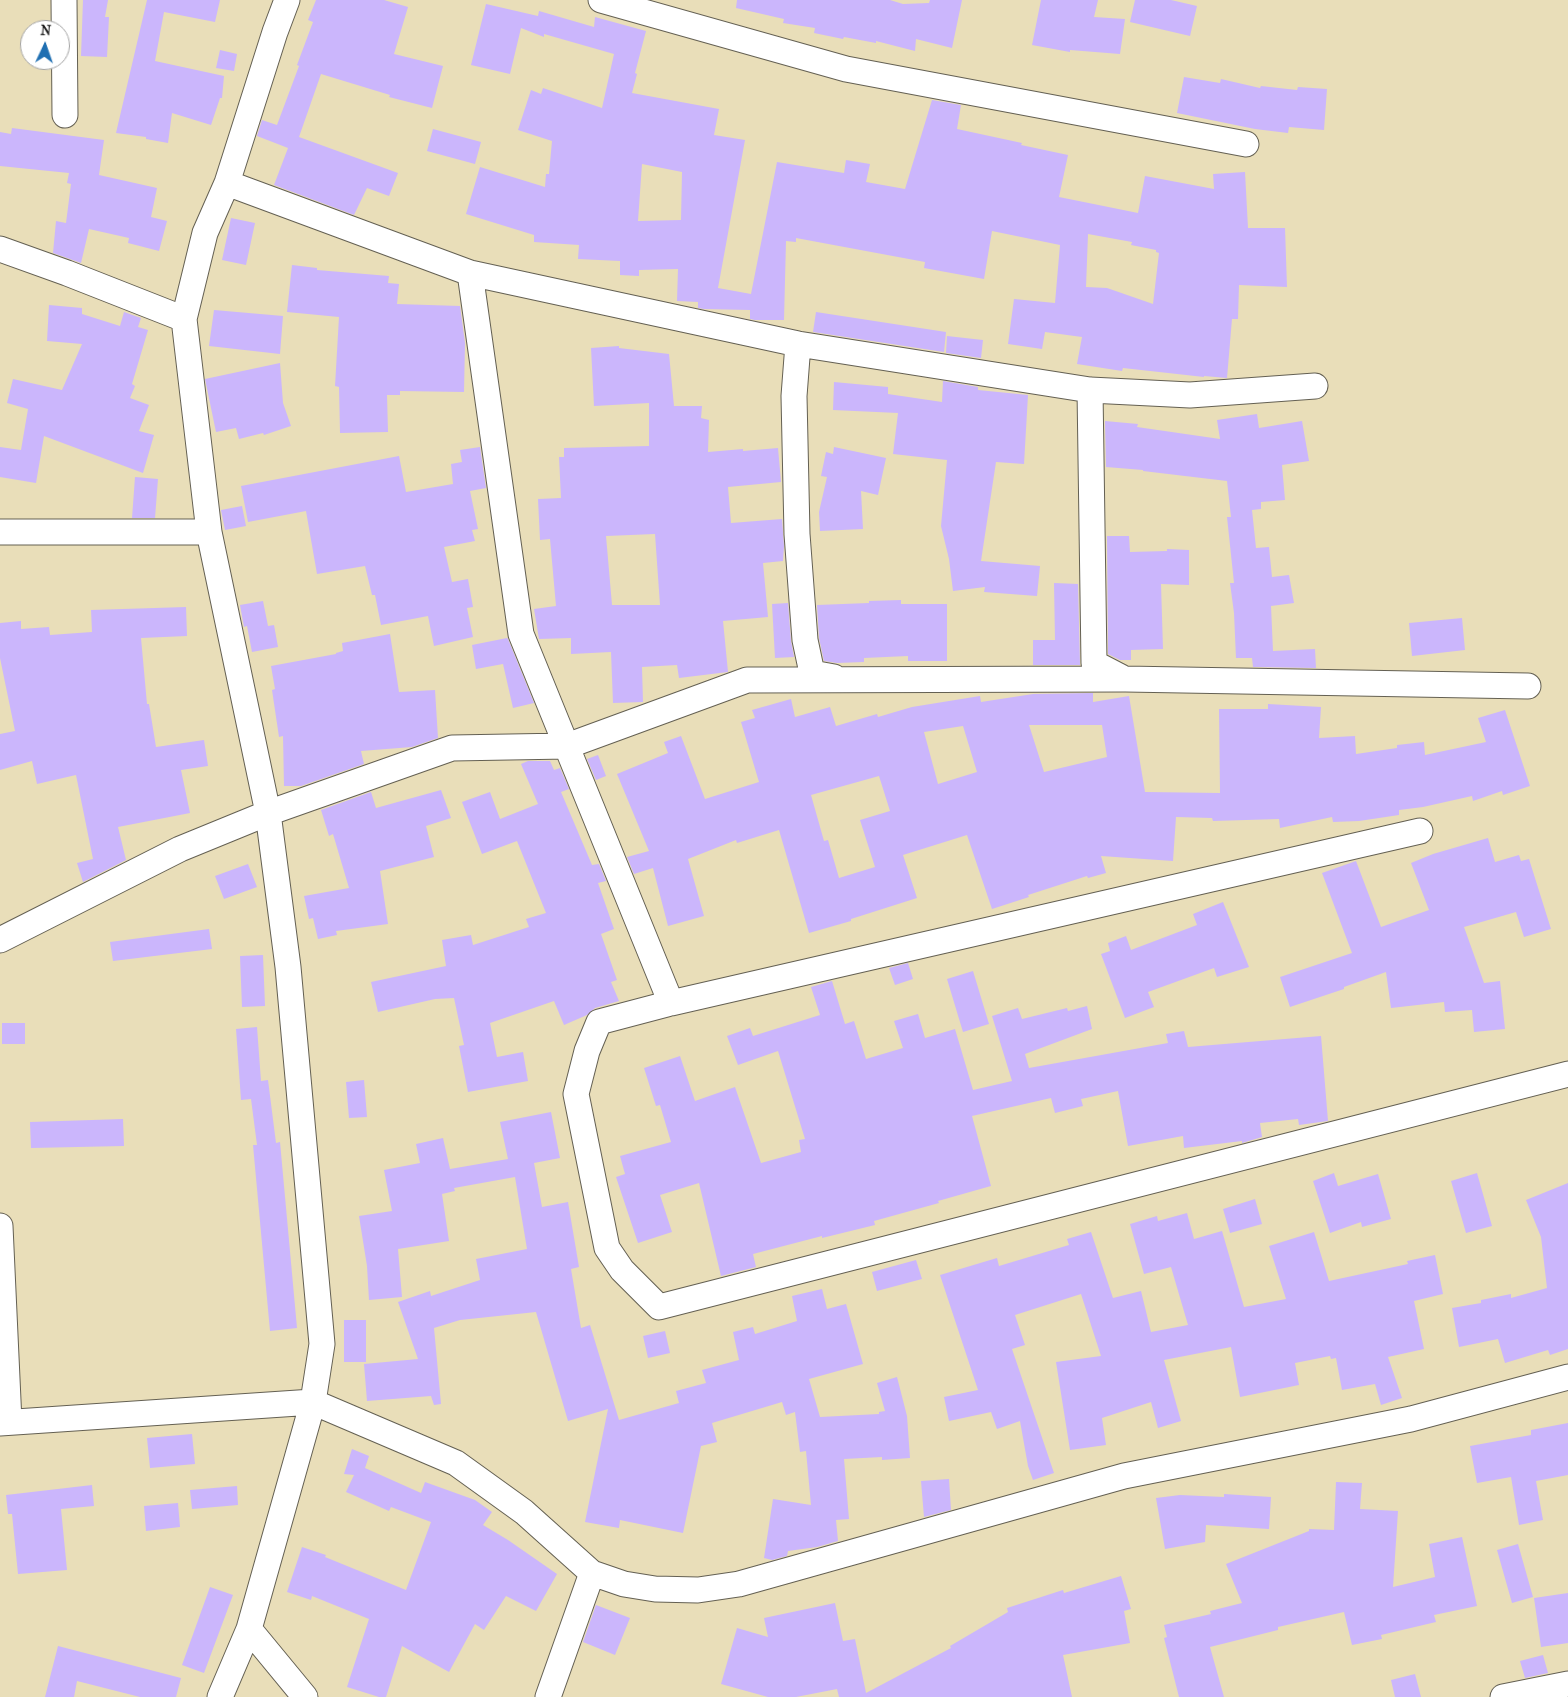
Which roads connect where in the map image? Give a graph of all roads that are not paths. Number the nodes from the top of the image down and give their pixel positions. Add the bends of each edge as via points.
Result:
1 (64, 0) edge
2 (287, 0) edge
3 (600, 0) edge
4 (64, 116) dead end
5 (1246, 144) dead end
6 (227, 184) junction
7 (0, 249) edge
8 (470, 273) junction
9 (184, 319) junction
10 (798, 344) junction
11 (1315, 386) dead end
12 (1090, 390) junction
13 (0, 532) edge
14 (209, 532) junction
15 (846, 679) junction
16 (1125, 679) junction
17 (1528, 686) dead end
18 (567, 746) junction
19 (268, 813) junction
20 (1420, 831) dead end
21 (0, 940) edge
22 (671, 1003) junction
23 (1568, 1074) edge
24 (0, 1226) edge
25 (1568, 1377) edge
26 (313, 1402) junction
27 (5, 1422) edge
28 (592, 1573) junction
29 (249, 1629) junction
30 (1568, 1684) edge
31 (220, 1697) edge
32 (305, 1697) edge
33 (548, 1697) edge
34 (1503, 1697) edge

1 - 4 street
2 - 6 street
3 - 5 street via 846,68
6 - 8 street
6 - 9 street via 205,233
7 - 9 street
8 - 10 street
8 - 18 street via 521,634
9 - 14 street
10 - 12 street
10 - 15 street via 794,396 796,534 805,640 812,673
11 - 12 street via 1190,395
12 - 16 street via 1094,663
13 - 14 street
14 - 19 street
15 - 16 street
15 - 18 street via 748,680
16 - 17 street
18 - 19 street via 452,748
18 - 22 street
19 - 21 street via 180,849
19 - 26 street via 288,967 322,1344
20 - 22 street
22 - 23 street via 599,1022 587,1051 576,1094 607,1248 622,1270 659,1307
24 - 27 street
25 - 28 street via 1411,1419 1124,1476 739,1584 698,1590 655,1589 624,1584
26 - 27 street
26 - 28 street via 456,1463 524,1512
26 - 29 street
28 - 33 street
29 - 31 street
29 - 32 street
30 - 34 street

